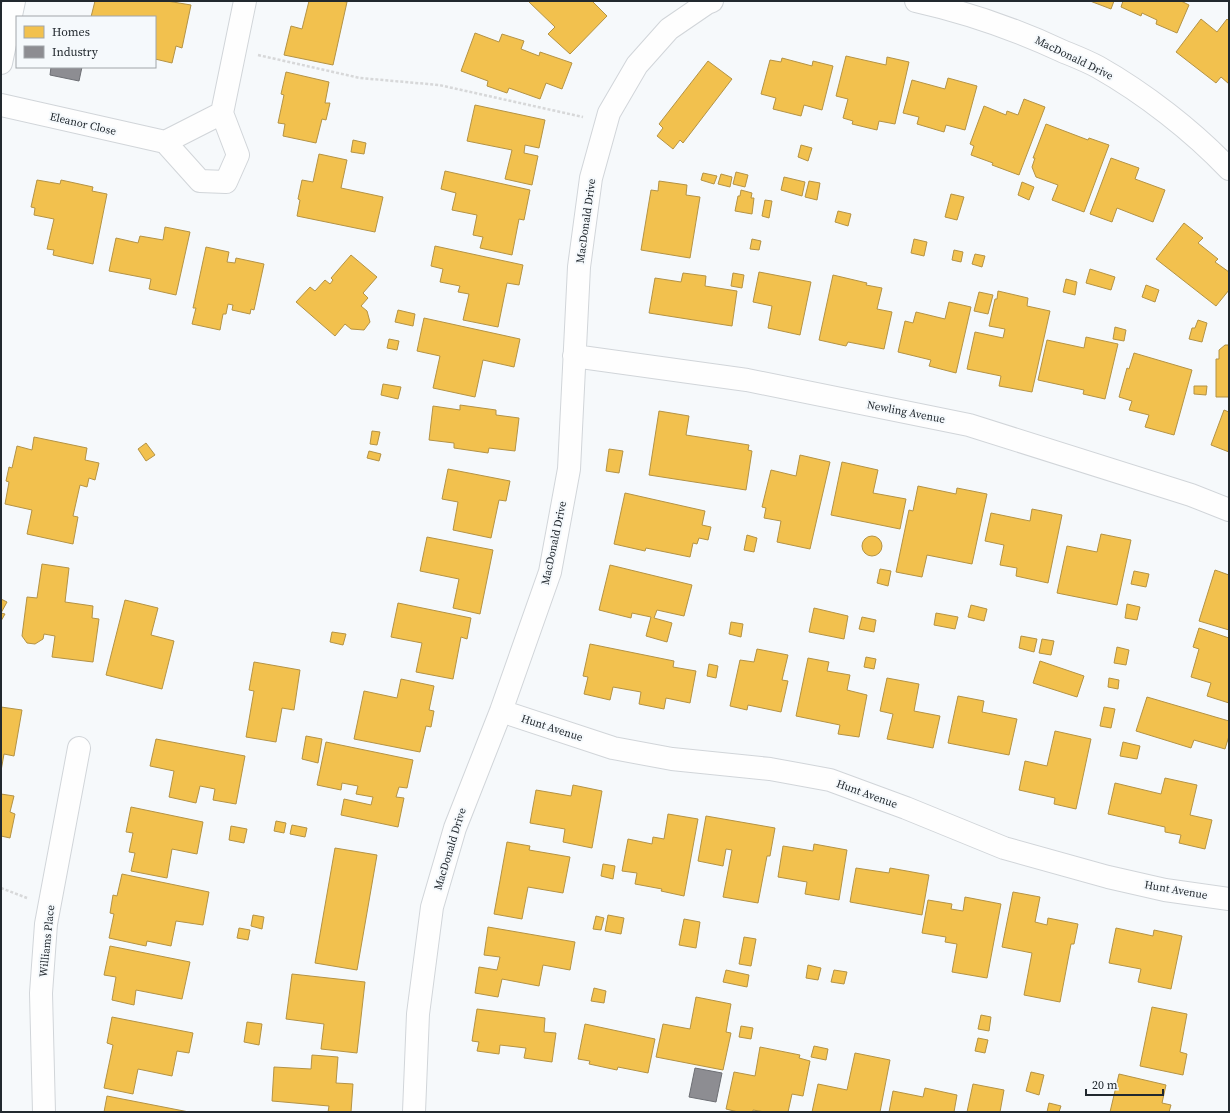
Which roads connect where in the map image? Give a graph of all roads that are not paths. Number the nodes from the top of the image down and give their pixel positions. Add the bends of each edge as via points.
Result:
1 (14, 1) edge
2 (245, 1) edge
3 (916, 1) edge
4 (709, 2) edge
5 (1, 63) edge
6 (1, 105) edge
7 (222, 113) junction
8 (165, 142) junction
9 (1229, 169) edge
10 (574, 356) junction
11 (1229, 510) edge
12 (501, 711) junction
13 (79, 748) dead end
14 (1229, 899) edge
15 (44, 1112) edge
16 (414, 1112) edge

1 - 5 street
2 - 7 street
3 - 9 street, MacDonald Drive via 940,6 1030,36 1098,67 1184,126
4 - 10 street, MacDonald Drive via 669,29 637,65 609,113 591,178 579,267
6 - 8 street, Eleanor Close
7 - 8 street
7 - 8 street via 238,155 226,182 200,181
10 - 11 street, Newling Avenue via 747,380 969,425 1191,495
10 - 12 street, MacDonald Drive via 569,469 550,572
12 - 14 street, Hunt Avenue via 613,748 672,759 770,769 830,780 1004,848 1165,890
12 - 16 street, MacDonald Drive via 455,828 432,907 418,1014
13 - 15 street, Williams Place via 46,924 41,992

